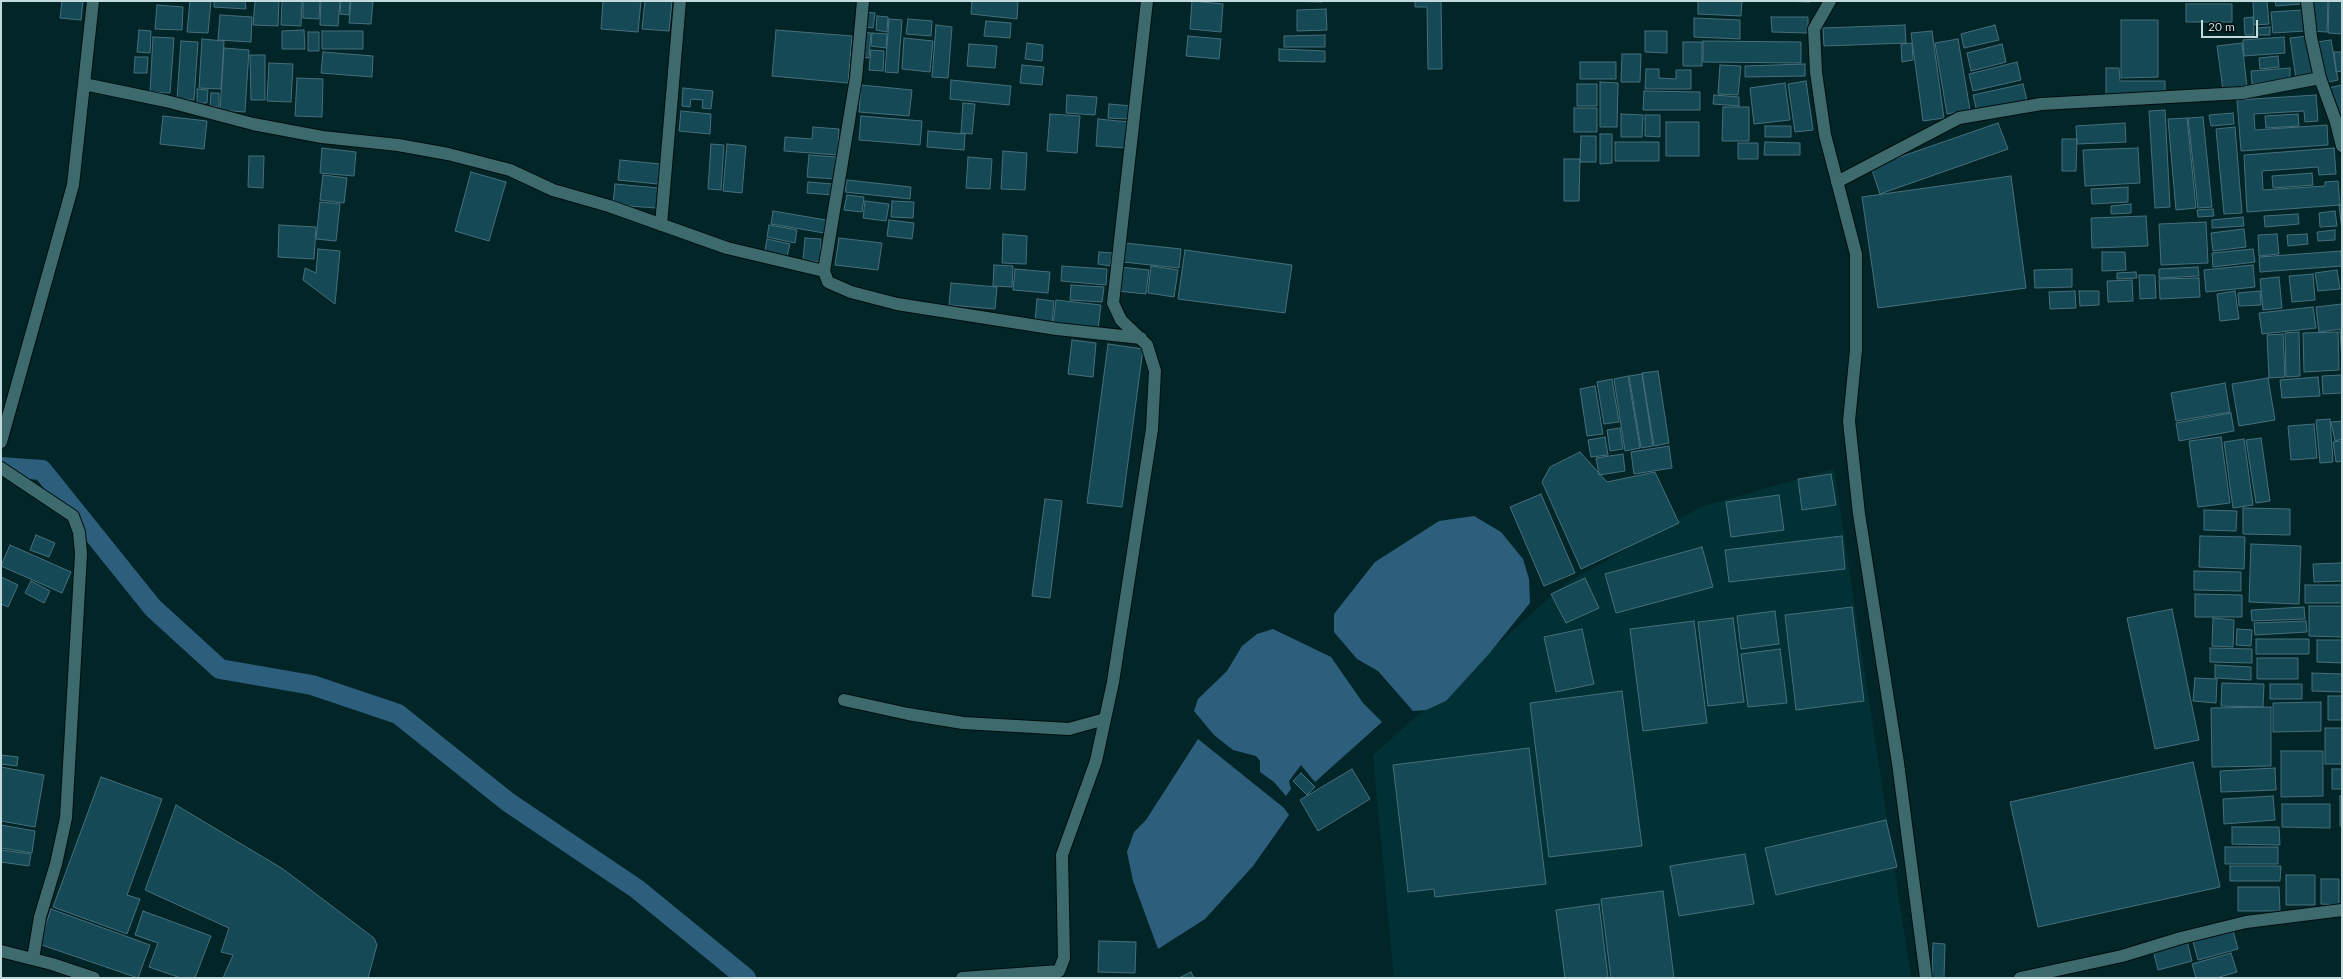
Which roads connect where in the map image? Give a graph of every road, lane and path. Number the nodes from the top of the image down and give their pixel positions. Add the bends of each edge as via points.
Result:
1 (93, 1) edge
2 (680, 1) edge
3 (862, 1) edge
4 (1147, 1) edge
5 (1830, 1) edge
6 (2307, 1) edge
7 (2320, 78) junction
8 (84, 84) junction
9 (2342, 146) edge
10 (1837, 182) junction
11 (661, 225) junction
12 (824, 271) junction
13 (1141, 338) junction
14 (1, 442) edge
15 (1, 468) edge
16 (844, 700) dead end
17 (1105, 719) junction
18 (2342, 910) edge
19 (1, 951) edge
20 (33, 959) junction
21 (94, 978) edge
22 (962, 978) edge
23 (1926, 978) edge
24 (2020, 978) edge

1 - 8 street
2 - 11 street
3 - 12 street via 856,78
4 - 13 street via 1112,303 1121,320
5 - 10 street via 1814,29 1816,72 1825,134
6 - 7 street via 2311,37
7 - 9 street
7 - 10 street via 2242,93 2041,104 1959,118
8 - 11 street via 166,101 253,124 448,154 510,170 553,190 609,206
8 - 14 street via 73,185
10 - 23 street via 1856,254 1856,350 1849,421 1859,514 1898,762
11 - 12 street via 727,248
12 - 13 street via 828,282 851,292 898,304 1057,329
13 - 17 street via 1147,345 1155,371 1152,429 1124,619
15 - 20 street via 73,516 79,532 81,554 66,818 56,864 40,917
16 - 17 street via 963,723 1068,729
17 - 22 street via 1096,761 1062,855 1064,958 1059,971
18 - 24 street via 2246,922 2122,956
19 - 20 street
20 - 21 street

